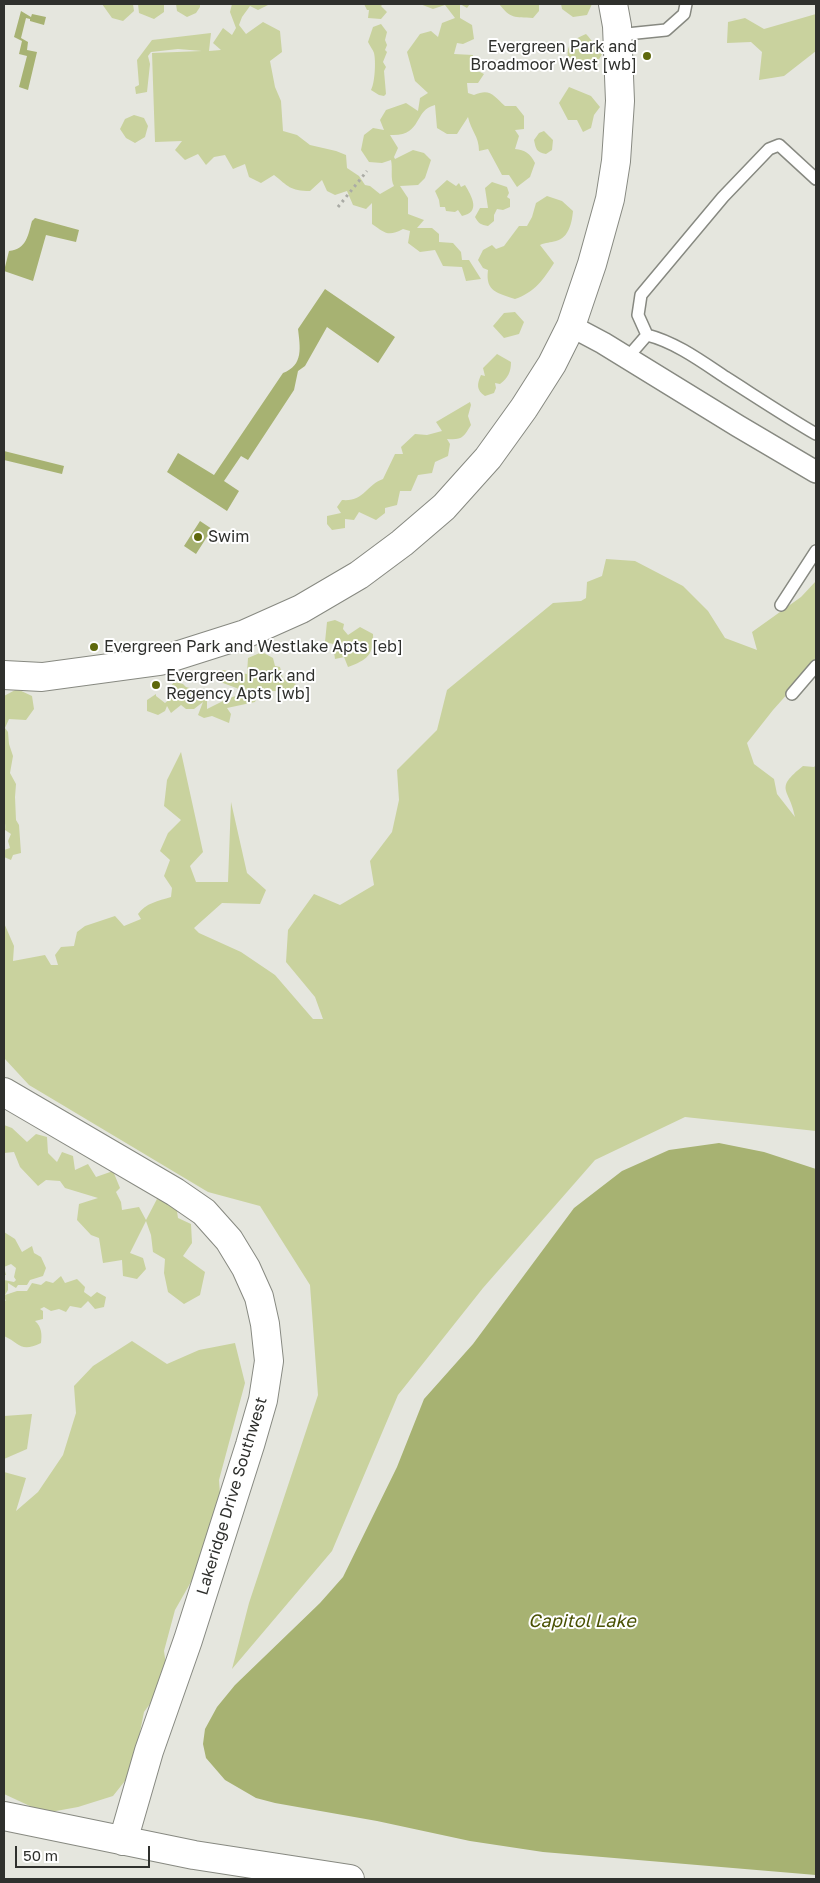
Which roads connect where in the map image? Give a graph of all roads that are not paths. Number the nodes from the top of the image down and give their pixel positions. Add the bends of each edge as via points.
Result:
1 (613, 4) edge
2 (686, 4) edge
3 (617, 35) junction
4 (816, 179) edge
5 (571, 326) junction
6 (647, 335) junction
7 (627, 358) junction
8 (816, 434) edge
9 (816, 472) edge
10 (816, 552) edge
11 (781, 605) dead end
12 (816, 666) edge
13 (4, 675) edge
14 (792, 694) dead end
15 (4, 1092) edge
16 (4, 1816) edge
17 (123, 1840) junction
18 (350, 1879) edge

1 - 3 street
2 - 3 lane via 684,14 666,30
3 - 5 street via 620,101 610,199
4 - 6 lane via 779,145 769,149 723,197 640,295 638,315
5 - 7 street
5 - 13 street via 552,364 488,458 444,507 359,575 301,609 245,634 160,661 42,676
6 - 7 lane
6 - 8 lane via 695,357
7 - 9 street
10 - 11 lane
12 - 14 lane
15 - 17 street, Lakeridge Drive Southwest via 204,1212 229,1240 246,1268 259,1297 265,1324 269,1361 263,1400
16 - 17 street
17 - 18 street via 241,1864

